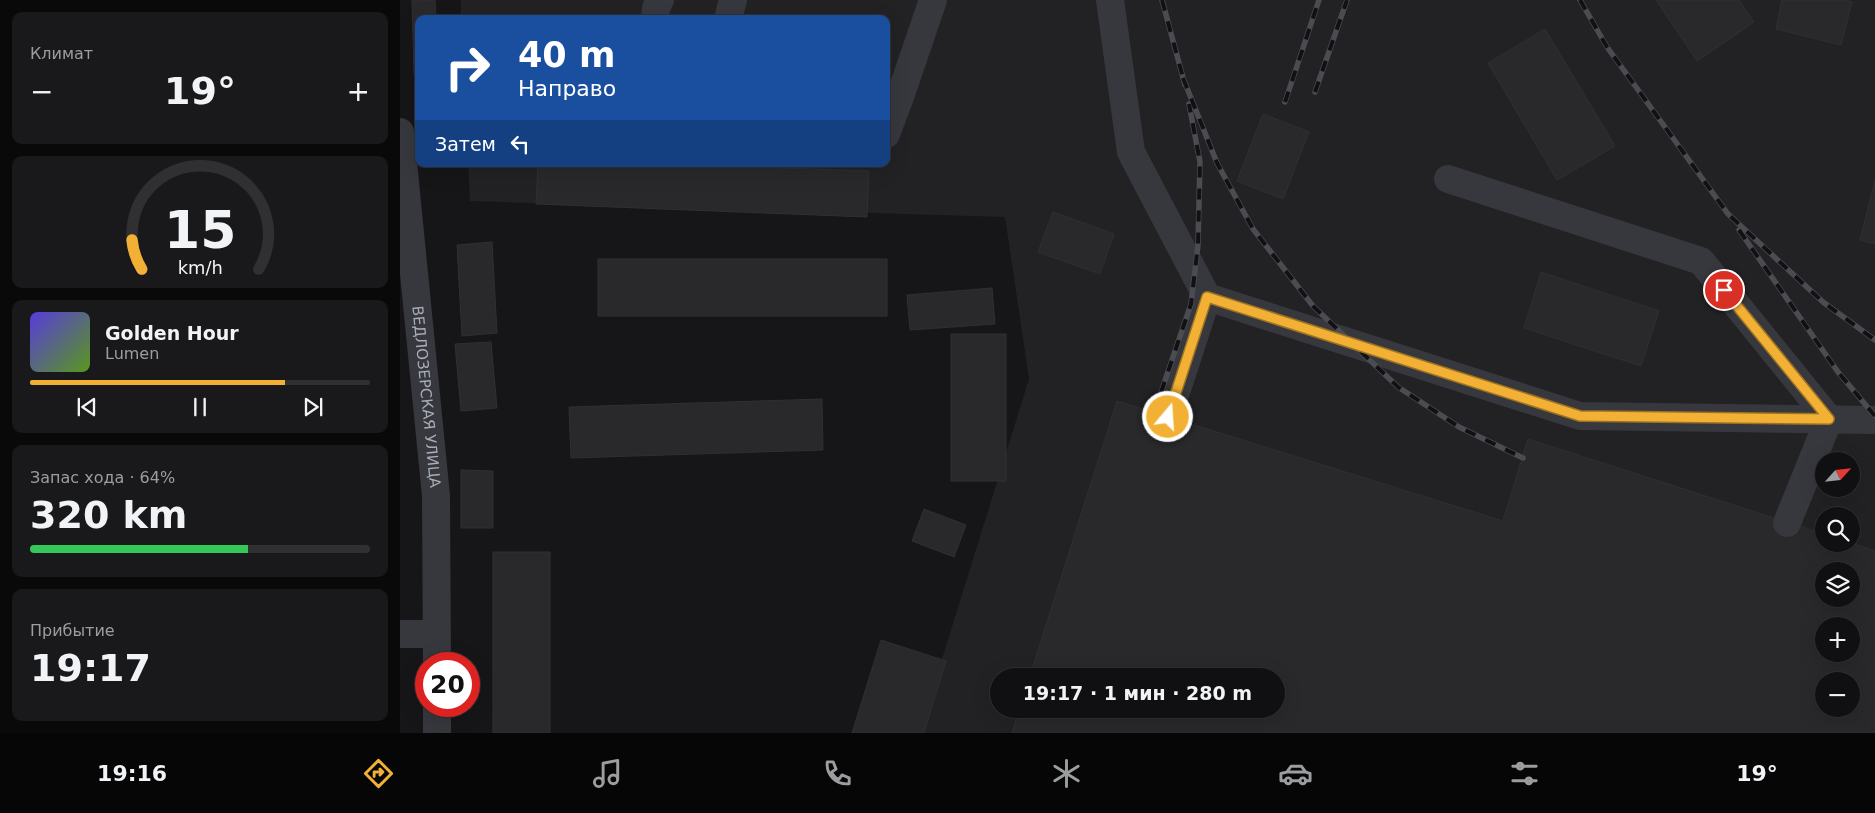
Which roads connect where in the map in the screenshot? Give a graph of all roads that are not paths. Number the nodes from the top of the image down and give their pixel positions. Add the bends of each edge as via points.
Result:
1 (660, 0) edge
2 (733, 0) edge
3 (932, 0) edge
4 (1110, 0) edge
5 (655, 15) edge
6 (729, 15) edge
7 (890, 124) edge
8 (400, 132) edge
9 (1448, 178) dead end
10 (1207, 297) junction
11 (1168, 417) dead end
12 (1829, 419) junction
13 (1875, 420) edge
14 (1787, 523) dead end
15 (400, 634) edge
16 (436, 634) junction
17 (437, 652) edge
18 (437, 717) edge
19 (437, 733) edge

1 - 5 street
2 - 6 street
3 - 7 street
4 - 10 street via 1131,152
8 - 16 street, ВЕДЛОЗЕРСКАЯ УЛИЦА via 436,496
9 - 12 street via 1701,261
10 - 11 street
10 - 12 street via 1580,416
12 - 13 street
12 - 14 street
15 - 16 street
16 - 17 street, ВЕДЛОЗЕРСКАЯ УЛИЦА
18 - 19 street

